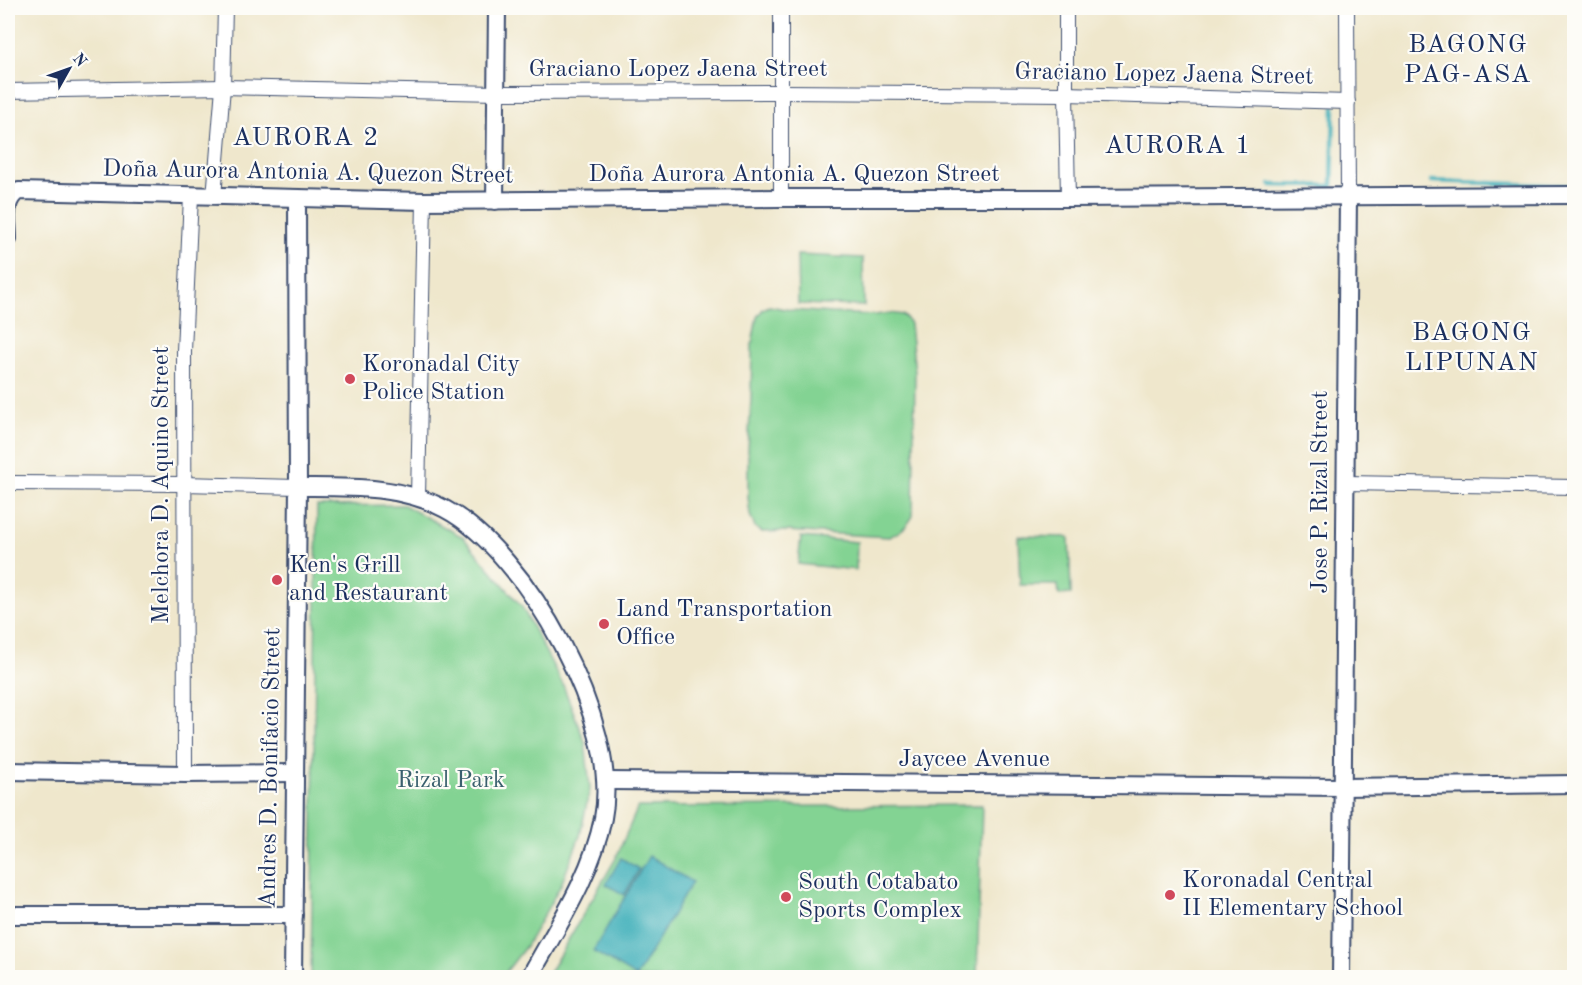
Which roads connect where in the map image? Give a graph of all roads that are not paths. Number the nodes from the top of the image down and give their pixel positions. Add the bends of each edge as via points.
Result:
1 (225, 8) edge
2 (497, 8) edge
3 (781, 8) edge
4 (1066, 8) edge
5 (1347, 8) edge
6 (223, 87) junction
7 (8, 91) edge
8 (781, 92) junction
9 (497, 93) junction
10 (1066, 94) junction
11 (1348, 102) junction
12 (11, 194) edge
13 (1575, 195) edge
14 (191, 196) junction
15 (1348, 196) junction
16 (214, 197) junction
17 (781, 198) junction
18 (1068, 198) junction
19 (297, 199) junction
20 (424, 201) junction
21 (495, 201) junction
22 (8, 239) edge
23 (8, 483) edge
24 (1346, 483) junction
25 (183, 484) junction
26 (298, 487) junction
27 (1575, 487) edge
28 (418, 497) junction
29 (8, 771) edge
30 (295, 773) junction
31 (185, 774) junction
32 (606, 782) junction
33 (1575, 784) edge
34 (1342, 787) junction
35 (8, 915) edge
36 (294, 915) junction
37 (293, 978) edge
38 (529, 978) edge
39 (1341, 978) edge

1 - 6 street
2 - 9 street
3 - 8 street
4 - 10 street
5 - 11 street, Jose P. Rizal Street
6 - 7 street, Graciano Lopez Jaena Street
6 - 9 street, Graciano Lopez Jaena Street
6 - 16 street
8 - 9 street, Graciano Lopez Jaena Street
8 - 10 street, Graciano Lopez Jaena Street
8 - 17 street
9 - 21 street
10 - 11 street, Graciano Lopez Jaena Street
10 - 18 street
11 - 15 street, Jose P. Rizal Street
12 - 14 street, Doña Aurora Antonia A. Quezon Street via 26,191
12 - 22 street
13 - 15 street, Doña Aurora Antonia A. Quezon Street
14 - 16 street, Doña Aurora Antonia A. Quezon Street
14 - 25 street, Melchora D. Aquino Street
15 - 18 street, Doña Aurora Antonia A. Quezon Street
15 - 24 street, Jose P. Rizal Street
16 - 19 street, Doña Aurora Antonia A. Quezon Street
17 - 18 street, Doña Aurora Antonia A. Quezon Street
17 - 21 street, Doña Aurora Antonia A. Quezon Street
19 - 20 street, Doña Aurora Antonia A. Quezon Street
19 - 26 street, Andres D. Bonifacio Street
20 - 21 street, Doña Aurora Antonia A. Quezon Street
20 - 28 street
23 - 25 street
24 - 27 street
24 - 34 street, Jose P. Rizal Street
25 - 26 street
25 - 31 street, Melchora D. Aquino Street
26 - 28 street via 376,490
26 - 30 street, Andres D. Bonifacio Street
28 - 32 street via 446,509 472,528 526,586 563,646 586,697 600,741
29 - 31 street
30 - 31 street
30 - 36 street, Andres D. Bonifacio Street
32 - 34 street, Jaycee Avenue
32 - 38 street via 604,817 593,854
33 - 34 street, Jaycee Avenue
34 - 39 street, Jose P. Rizal Street
35 - 36 street
36 - 37 street, Andres D. Bonifacio Street

